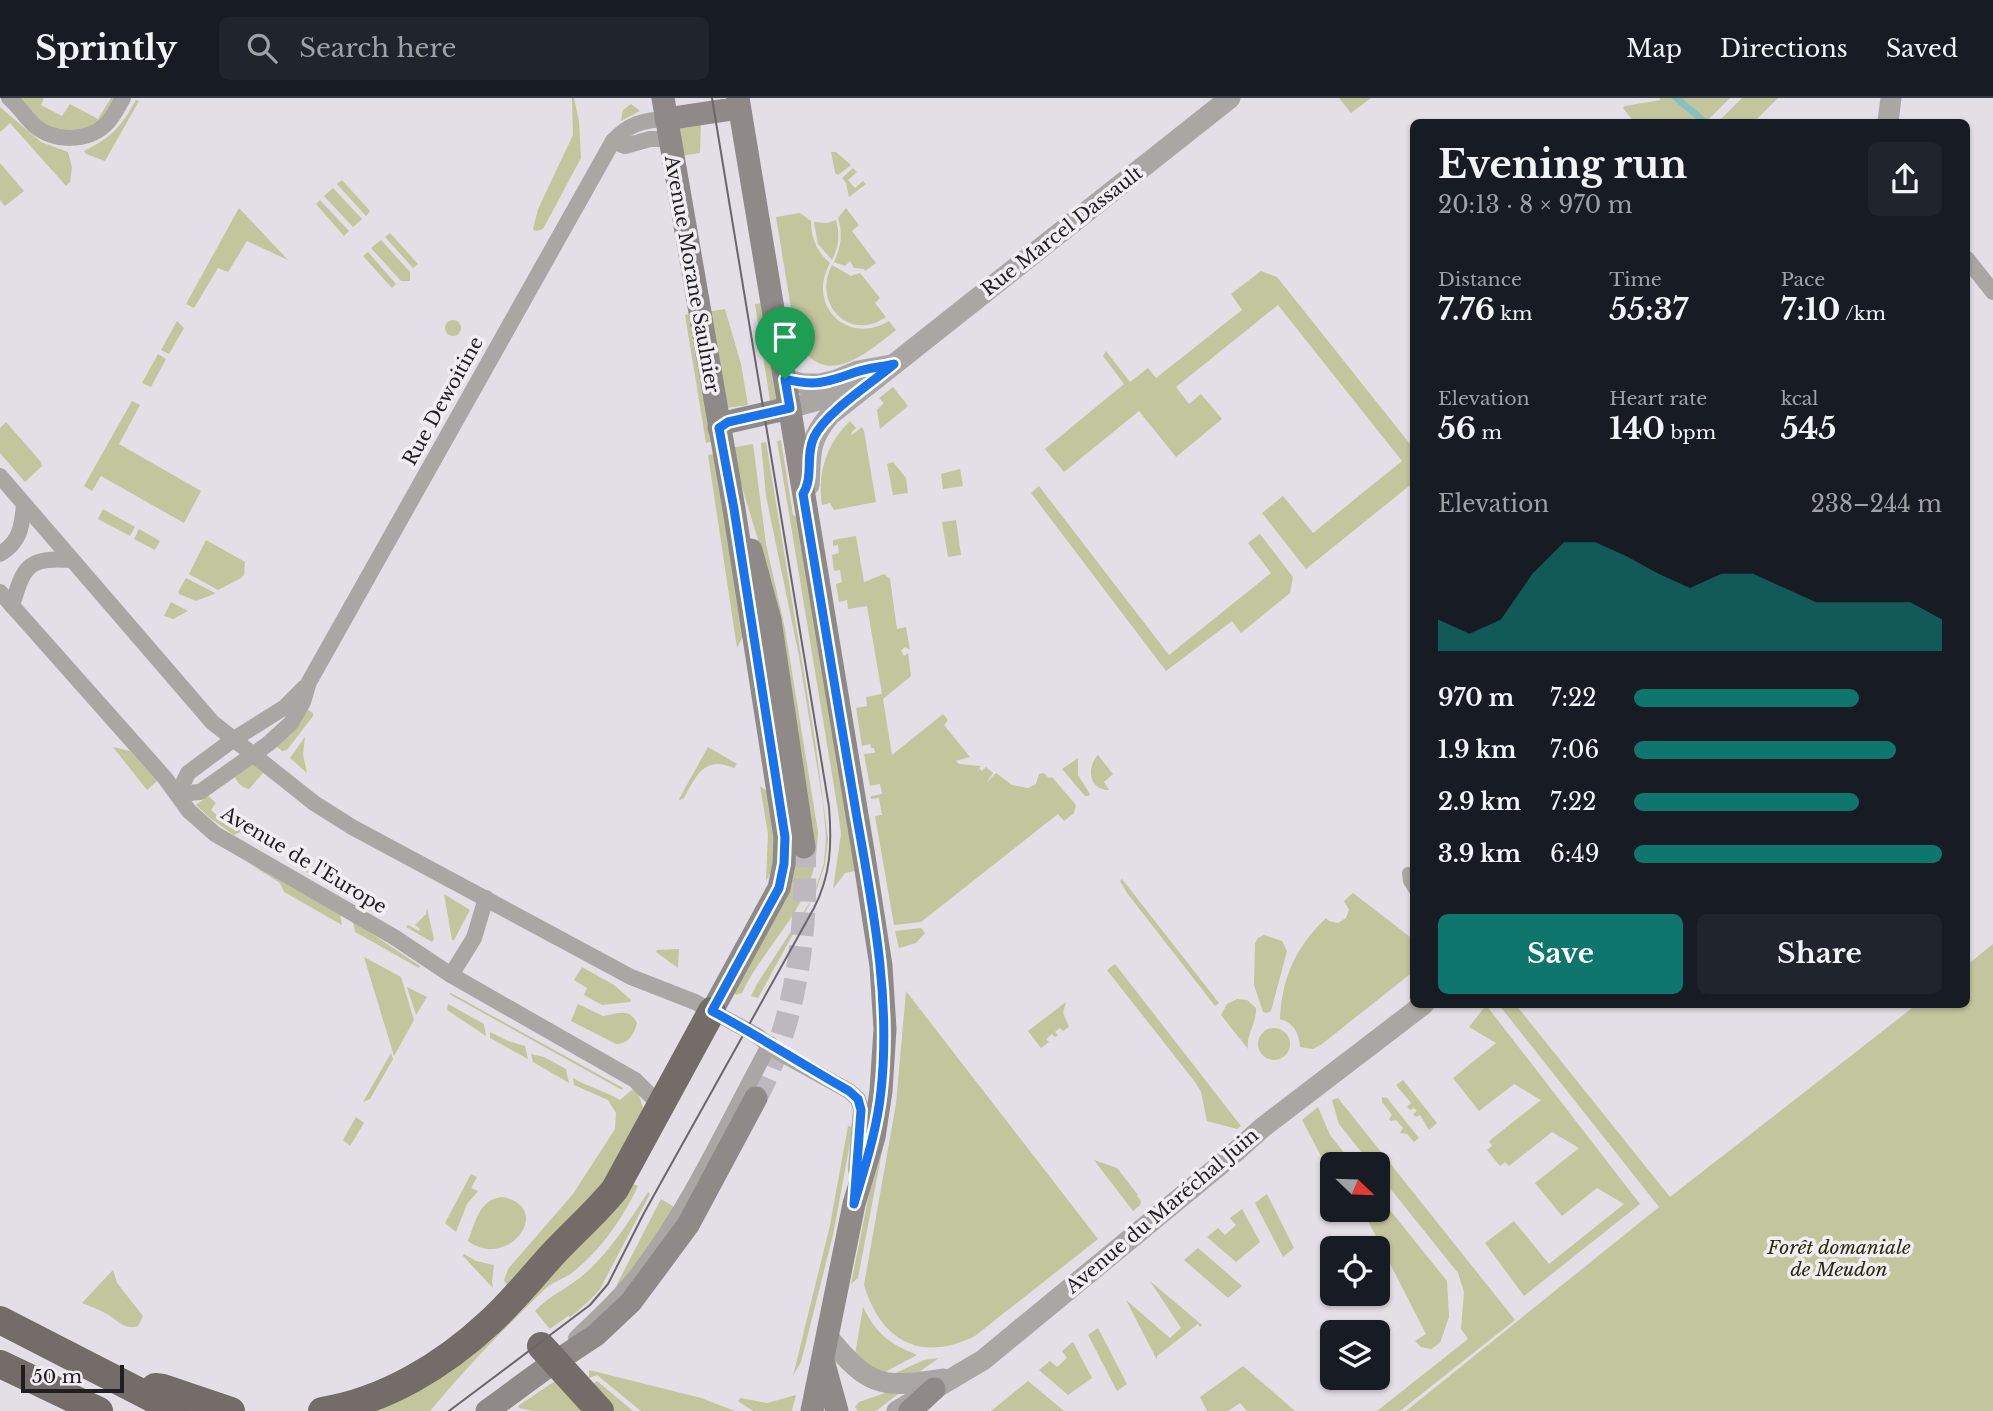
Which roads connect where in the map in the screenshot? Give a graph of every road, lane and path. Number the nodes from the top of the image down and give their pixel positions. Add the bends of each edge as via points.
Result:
1 (9, 98) edge
2 (123, 98) edge
3 (1230, 98) edge
4 (1891, 98) edge
5 (738, 101) edge
6 (671, 114) edge
7 (1888, 119) edge
8 (1970, 262) edge
9 (1987, 279) edge
10 (1993, 292) edge
11 (884, 367) junction
12 (785, 379) junction
13 (782, 410) junction
14 (719, 428) junction
15 (0, 476) edge
16 (805, 503) junction
17 (24, 505) junction
18 (734, 509) junction
19 (0, 554) edge
20 (72, 560) junction
21 (0, 592) edge
22 (12, 606) junction
23 (309, 682) junction
24 (234, 740) junction
25 (255, 755) junction
26 (178, 794) junction
27 (804, 847) tunnel mouth
28 (486, 898) junction
29 (451, 975) junction
30 (1419, 1008) edge
31 (712, 1011) junction
32 (769, 1044) junction
33 (756, 1098) tunnel mouth
34 (662, 1106) junction
35 (854, 1204) junction
36 (0, 1320) edge
37 (591, 1332) junction
38 (827, 1336) junction
39 (542, 1358) junction
40 (822, 1359) junction
41 (0, 1364) edge
42 (943, 1383) junction
43 (132, 1387) junction
44 (99, 1411) edge
45 (177, 1411) edge
46 (231, 1411) edge
47 (321, 1411) edge
48 (487, 1411) edge
49 (600, 1411) edge
50 (812, 1411) edge
51 (837, 1411) edge
52 (897, 1411) edge
53 (910, 1411) edge

1 - 2 street via 36,126 64,138 104,127
3 - 11 street, Rue Marcel Dassault
4 - 7 street
5 - 6 main road via 733,108
5 - 12 main road
6 - 14 main road, Avenue Morane Saulnier
6 - 23 street, Rue Dewoitine via 632,125 613,141
8 - 9 street
9 - 10 street
11 - 12 street, Rue Marcel Dassault via 820,384
11 - 13 street, Rue Marcel Dassault via 826,398
11 - 16 street, Rue Marcel Dassault via 822,424 812,441
12 - 13 main road
13 - 14 main road
13 - 16 main road
14 - 18 main road, Avenue Morane Saulnier
15 - 17 street
16 - 35 main road via 883,987 881,1091 874,1137
17 - 19 street via 19,538
17 - 20 street
18 - 27 main road, Avenue Morane Saulnier via 755,559 770,620
18 - 31 main road, Avenue Morane Saulnier via 785,837 784,864 779,888
20 - 22 street via 42,560 29,566
20 - 24 street via 212,722
21 - 22 street, Avenue de l'Europe
22 - 26 street, Avenue de l'Europe
23 - 24 street, Rue Dewoitine via 285,707
23 - 25 street, Rue Dewoitine via 291,723
24 - 25 street
24 - 26 street, Rue Dewoitine via 188,773
25 - 26 street, Rue Dewoitine via 200,792
25 - 28 street via 352,827
26 - 29 street, Avenue de l'Europe via 215,835 394,937
28 - 29 street via 474,938
28 - 31 street via 631,977
29 - 34 street, Avenue de l'Europe via 626,1075
30 - 42 street, Avenue du Maréchal Juin via 1262,1128 983,1360
31 - 32 street
31 - 34 highway
32 - 35 street via 858,1099
32 - 37 street via 661,1241
33 - 37 main road via 677,1242 631,1302
34 - 47 highway via 615,1189 492,1321 412,1379 366,1400
35 - 38 main road
36 - 43 highway
37 - 39 main road
38 - 40 main road
38 - 42 street via 862,1373 903,1385
39 - 48 main road
39 - 49 highway
40 - 50 main road
40 - 51 main road
41 - 44 highway
42 - 52 street, Avenue du Maréchal Juin
42 - 53 main road
43 - 45 highway
43 - 46 highway via 163,1388

